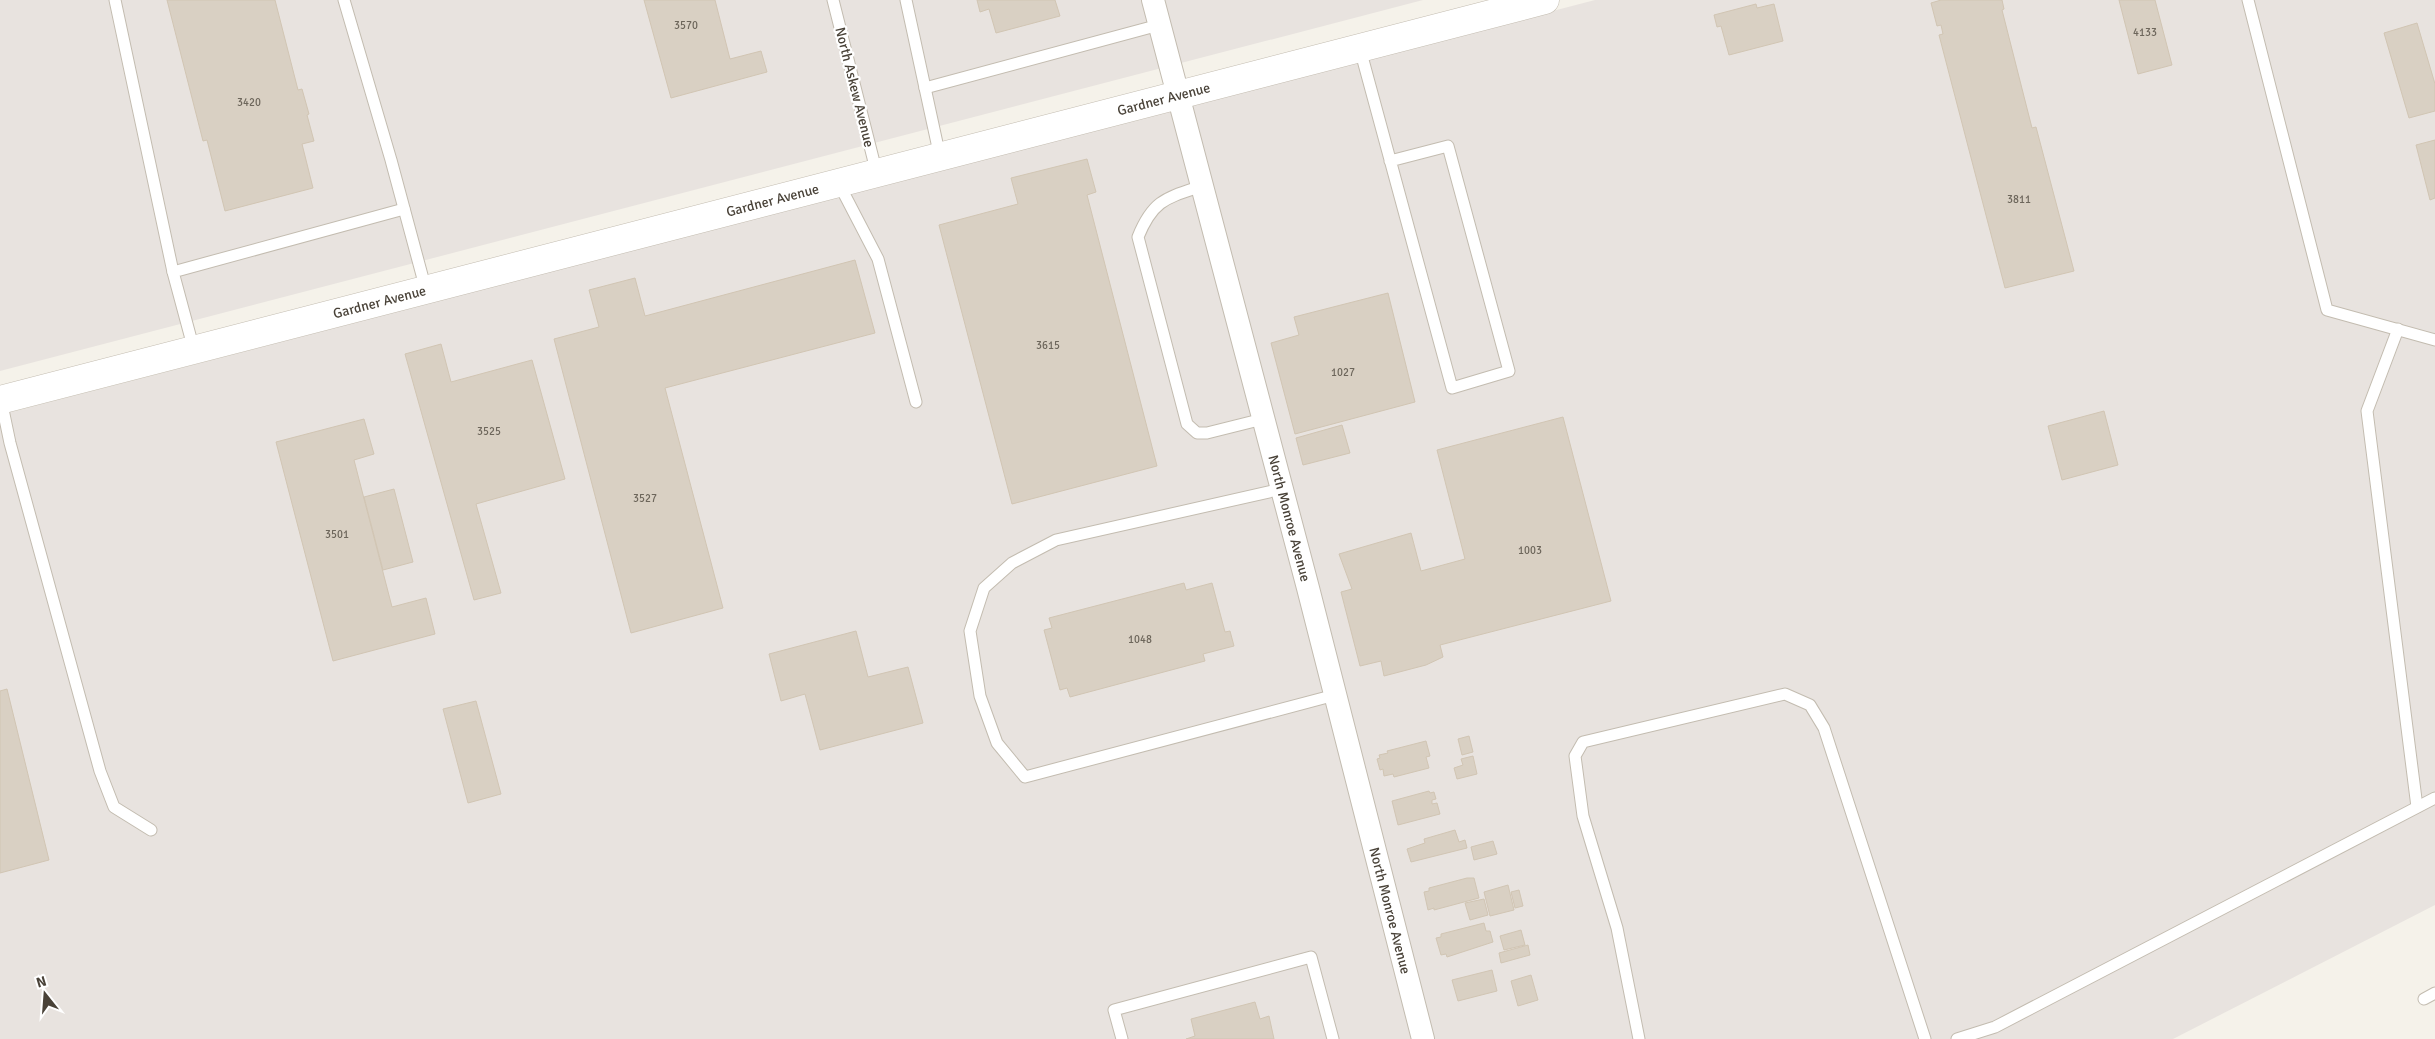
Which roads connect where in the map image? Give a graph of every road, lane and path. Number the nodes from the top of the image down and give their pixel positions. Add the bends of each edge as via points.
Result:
1 (115, 0) edge
2 (344, 0) edge
3 (833, 0) edge
4 (906, 0) edge
5 (1153, 0) edge
6 (1544, 0) edge
7 (2248, 0) edge
8 (1485, 8) edge
9 (1160, 25) junction
10 (1360, 49) junction
11 (925, 88) junction
12 (1178, 96) junction
13 (940, 158) junction
14 (1390, 161) junction
15 (876, 174) junction
16 (839, 184) junction
17 (1202, 186) junction
18 (404, 209) junction
19 (173, 272) junction
20 (426, 290) junction
21 (2398, 330) junction
22 (2435, 340) edge
23 (194, 350) junction
24 (1, 400) edge
25 (916, 402) dead end
26 (1263, 419) junction
27 (1282, 489) junction
28 (1335, 695) junction
29 (2435, 798) edge
30 (2417, 807) junction
31 (151, 830) dead end
32 (2435, 993) edge
33 (2424, 999) dead end
34 (1122, 1039) edge
35 (1332, 1039) edge
36 (1423, 1039) edge
37 (1639, 1039) edge
38 (1925, 1039) edge
39 (1957, 1039) edge

1 - 19 lane
2 - 18 lane
3 - 15 lane, North Askew Avenue
4 - 11 lane
5 - 9 street, North Monroe Avenue
6 - 8 street, Gardner Avenue
7 - 21 lane via 2327,310
8 - 10 street, Gardner Avenue
9 - 11 lane
9 - 12 street, North Monroe Avenue
10 - 12 street, Gardner Avenue
10 - 14 lane
11 - 13 lane
12 - 13 street, Gardner Avenue
12 - 17 street, North Monroe Avenue
13 - 15 street, Gardner Avenue
14 - 14 lane via 1452,388 1509,371 1448,146
15 - 16 street, Gardner Avenue
16 - 20 street, Gardner Avenue
16 - 25 lane via 878,259
17 - 26 street, North Monroe Avenue
17 - 26 lane via 1166,198 1147,216 1138,237 1187,424 1197,433 1208,433
18 - 19 lane
18 - 20 lane
19 - 23 lane
20 - 23 street, Gardner Avenue
21 - 22 lane
21 - 30 lane via 2367,411
23 - 24 street, Gardner Avenue
24 - 31 lane via 100,771 114,807
26 - 27 street, North Monroe Avenue
27 - 28 street, North Monroe Avenue
27 - 28 lane via 1056,540 1012,562 984,588 970,631 980,696 996,743 1025,777
28 - 36 street, North Monroe Avenue
29 - 30 lane
30 - 39 lane via 1995,1027
32 - 33 lane
34 - 35 lane via 1114,1010 1311,957
37 - 38 lane via 1617,928 1583,816 1575,756 1583,742 1785,694 1810,705 1824,728

